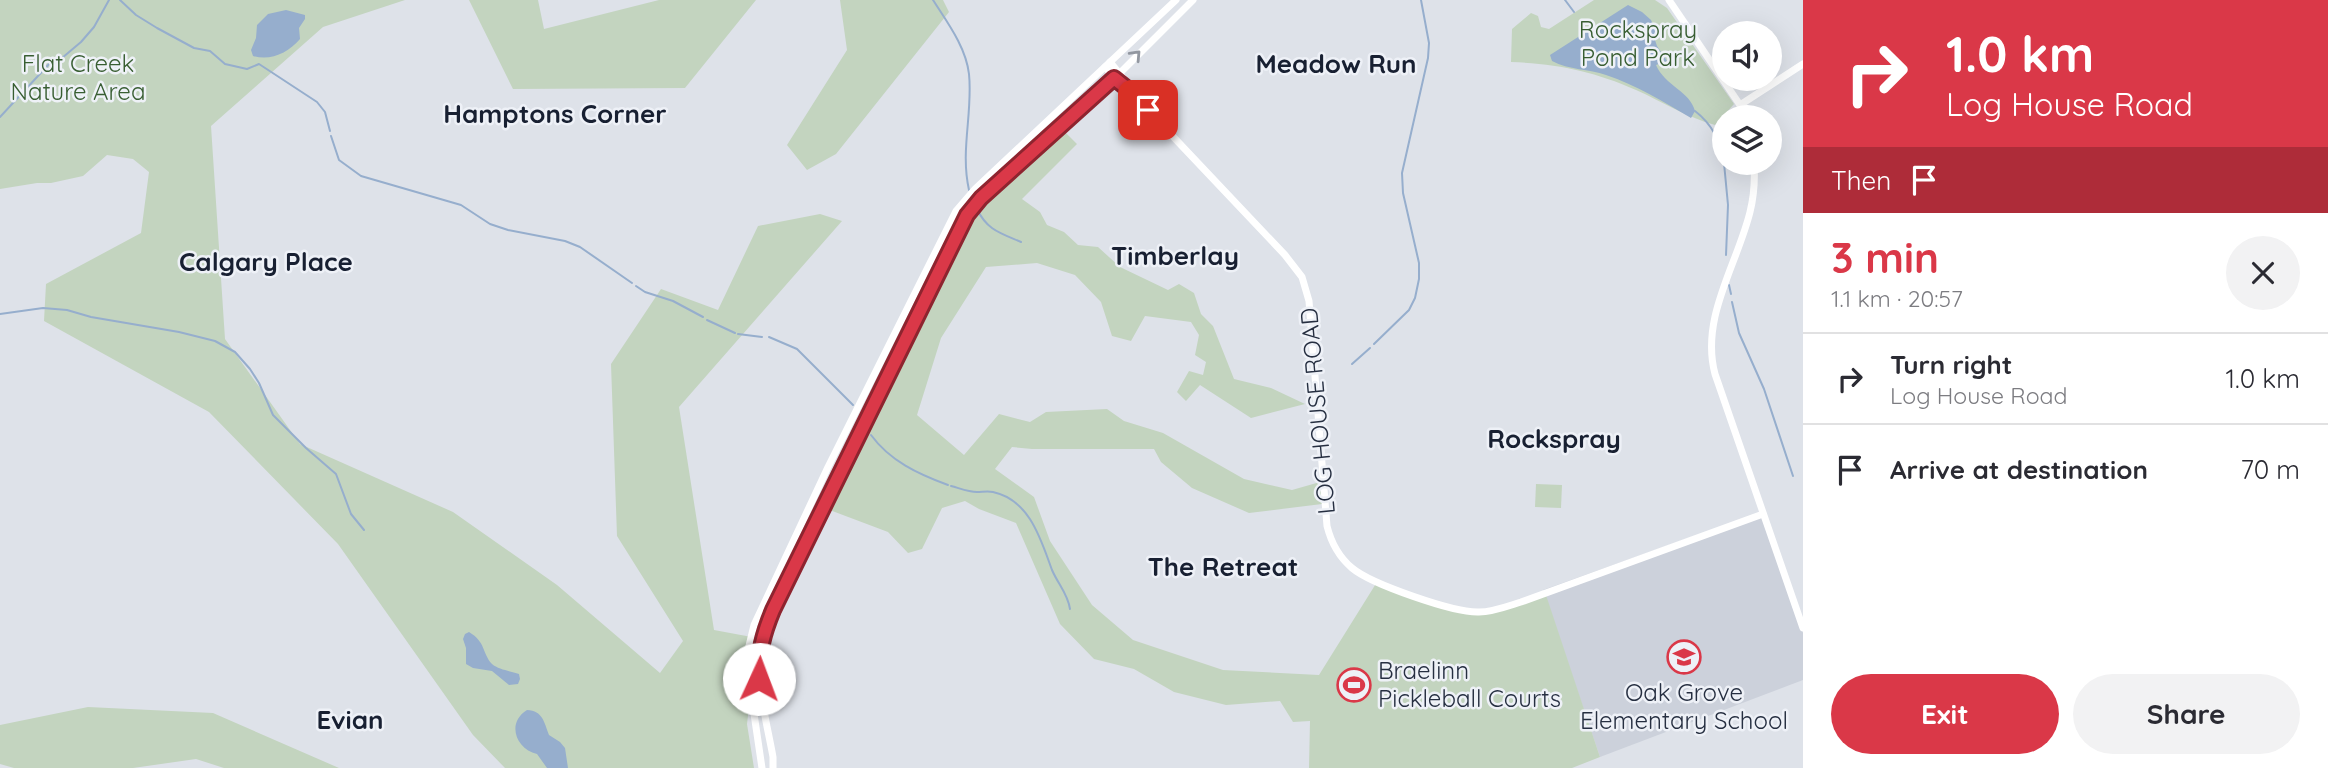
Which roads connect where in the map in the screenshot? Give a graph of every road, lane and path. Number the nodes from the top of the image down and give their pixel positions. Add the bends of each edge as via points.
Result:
1 (1176, 0) edge
2 (1193, 0) edge
3 (1669, 0) edge
4 (1107, 64) junction
5 (1803, 64) edge
6 (1117, 76) junction
7 (1740, 105) joint
8 (1754, 175) edge
9 (1763, 514) junction
10 (1803, 628) edge
11 (762, 768) edge
12 (773, 768) edge

1 - 4 main road
6 -> 2 main road
3 - 7 main road
4 - 6 main road, LOG HOUSE ROAD
4 - 11 main road via 956,211 828,467 749,641 748,673
5 - 7 main road
6 - 9 main road, LOG HOUSE ROAD via 1285,255 1304,283 1327,526 1342,558 1357,572 1434,603 1488,611
6 - 12 main road via 967,215 858,433 761,638 759,679
8 - 9 main road via 1750,214 1713,321 1710,347
9 - 10 main road

